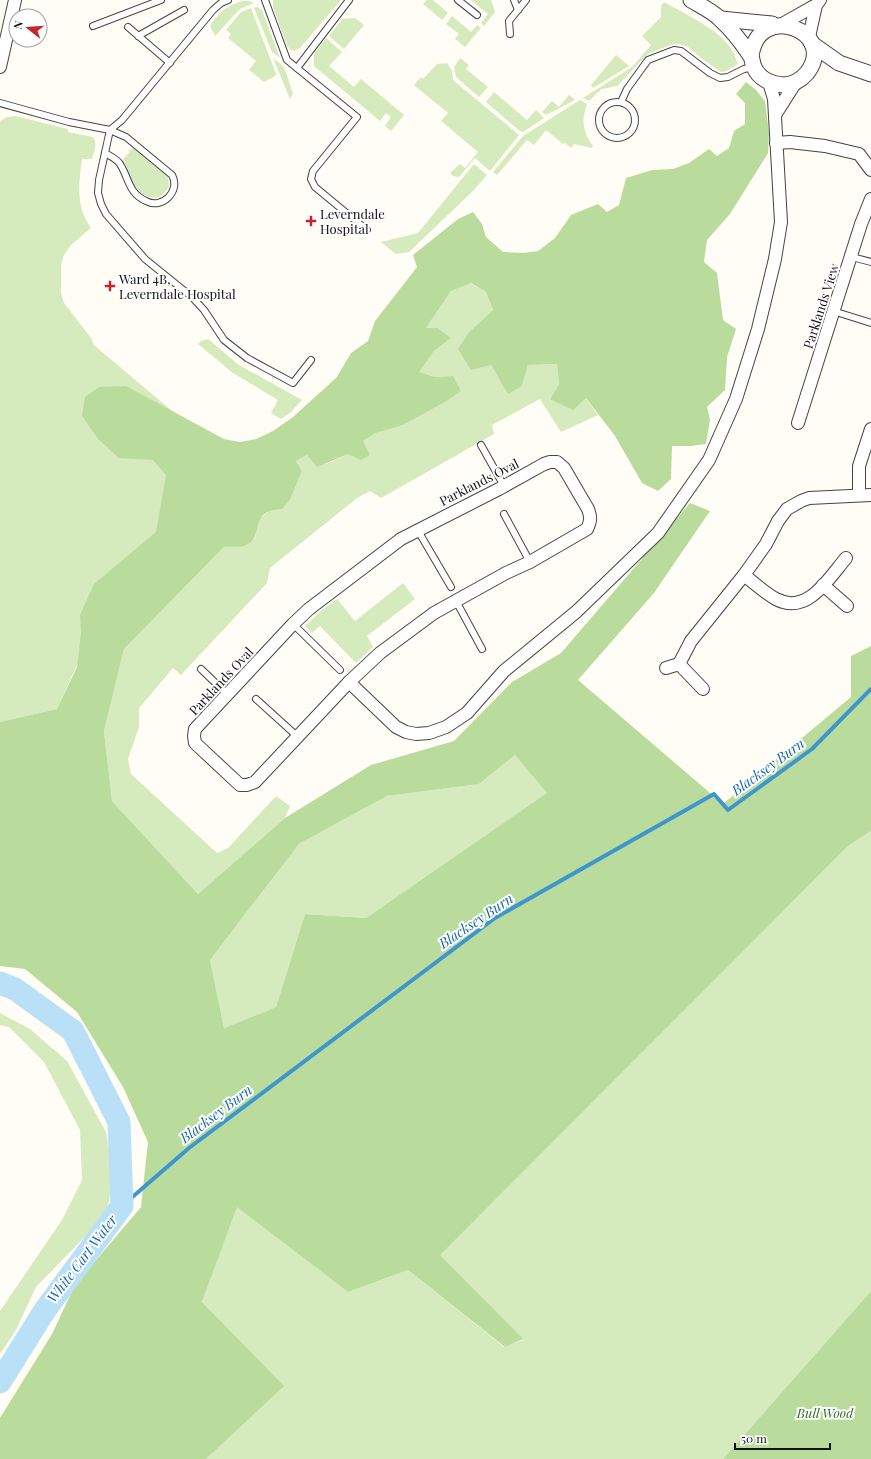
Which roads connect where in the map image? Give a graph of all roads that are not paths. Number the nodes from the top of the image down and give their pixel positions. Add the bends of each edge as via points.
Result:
1 (15, 0) edge
2 (161, 0) edge
3 (228, 0) edge
4 (265, 0) edge
5 (349, 0) edge
6 (458, 0) edge
7 (514, 0) edge
8 (526, 0) edge
9 (691, 0) edge
10 (818, 2) edge
11 (184, 10) dead end
12 (518, 10) junction
13 (477, 15) dead end
14 (720, 18) junction
15 (778, 24) junction
16 (93, 26) dead end
17 (128, 28) dead end
18 (510, 34) dead end
19 (138, 36) junction
20 (811, 40) junction
21 (753, 62) junction
22 (170, 63) junction
23 (839, 63) junction
24 (0, 67) edge
25 (296, 68) junction
26 (810, 69) junction
27 (871, 74) edge
28 (769, 82) junction
29 (796, 82) junction
30 (620, 102) junction
31 (0, 103) edge
32 (775, 115) junction
33 (110, 130) junction
34 (776, 143) junction
35 (105, 153) junction
36 (871, 170) edge
37 (871, 199) edge
38 (367, 230) dead end
39 (852, 257) junction
40 (871, 262) edge
41 (833, 311) junction
42 (871, 323) edge
43 (311, 360) dead end
44 (798, 423) dead end
45 (871, 429) edge
46 (481, 445) dead end
47 (504, 486) junction
48 (865, 495) edge
49 (504, 514) dead end
50 (417, 529) junction
51 (846, 558) dead end
52 (530, 562) junction
53 (744, 575) junction
54 (823, 585) junction
55 (452, 587) dead end
56 (456, 601) junction
57 (848, 606) dead end
58 (293, 624) junction
59 (482, 648) dead end
60 (679, 664) junction
61 (666, 668) dead end
62 (201, 669) dead end
63 (340, 670) dead end
64 (349, 682) junction
65 (703, 689) dead end
66 (228, 695) junction
67 (256, 699) dead end
68 (298, 737) junction

1 - 24 street
2 - 16 lane
3 - 22 lane via 213,10
4 - 25 lane via 287,60
5 - 25 lane
6 - 13 lane
7 - 12 lane
8 - 12 lane
9 - 14 street
10 - 15 street
10 - 20 street
11 - 19 lane
12 - 18 lane via 509,21
14 - 15 street
14 - 21 street
15 - 20 street via 794,25
15 - 21 street via 763,29 756,37 752,46
17 - 19 lane
19 - 22 lane
20 - 23 street
20 - 26 street via 813,59
21 - 28 street via 758,73
21 - 30 lane via 728,77 720,78 710,74 682,51 674,50 648,60
22 - 33 lane via 122,120
23 - 26 street
23 - 27 street
25 - 38 lane via 357,117 313,171 311,179 315,187
26 - 29 street
28 - 29 street via 786,85
28 - 32 street
29 - 32 street
30 - 30 lane via 605,105 598,118 598,124 604,134 615,139 627,136 635,122 631,108
31 - 33 lane via 69,122
32 - 34 street
33 - 35 lane
33 - 35 lane via 126,137 172,175 175,180 168,198 161,203 153,204 133,192 119,162
34 - 36 street via 825,146 859,154
34 - 64 street via 781,222 775,259 751,350 736,399 709,460 658,533 576,612 504,671 467,713 446,727 429,733 406,732 396,727
35 - 43 lane via 98,193 106,214 145,259 192,297 224,340 247,358 293,382
37 - 39 street, Parklands View
39 - 40 lane
39 - 41 street, Parklands View
41 - 42 lane
41 - 44 street, Parklands View
45 - 48 street via 859,466
46 - 47 lane
47 - 50 street, Parklands Oval
47 - 52 street, Parklands Oval via 544,464 558,462 591,516 587,529
48 - 53 street via 809,498 793,505 782,515
49 - 52 lane
50 - 55 lane
50 - 58 street, Parklands Oval via 344,582
51 - 54 street
52 - 56 street, Parklands Oval
53 - 54 street via 776,599 789,603 807,600
53 - 60 street via 691,641
54 - 57 street
56 - 59 lane
56 - 64 street, Parklands Oval via 434,613 380,653
58 - 63 lane
58 - 66 street, Parklands Oval
60 - 61 street
60 - 65 street
62 - 66 lane
64 - 68 street, Parklands Oval
66 - 68 street, Parklands Oval via 195,729 194,736 195,743 240,785 256,782
67 - 68 lane

